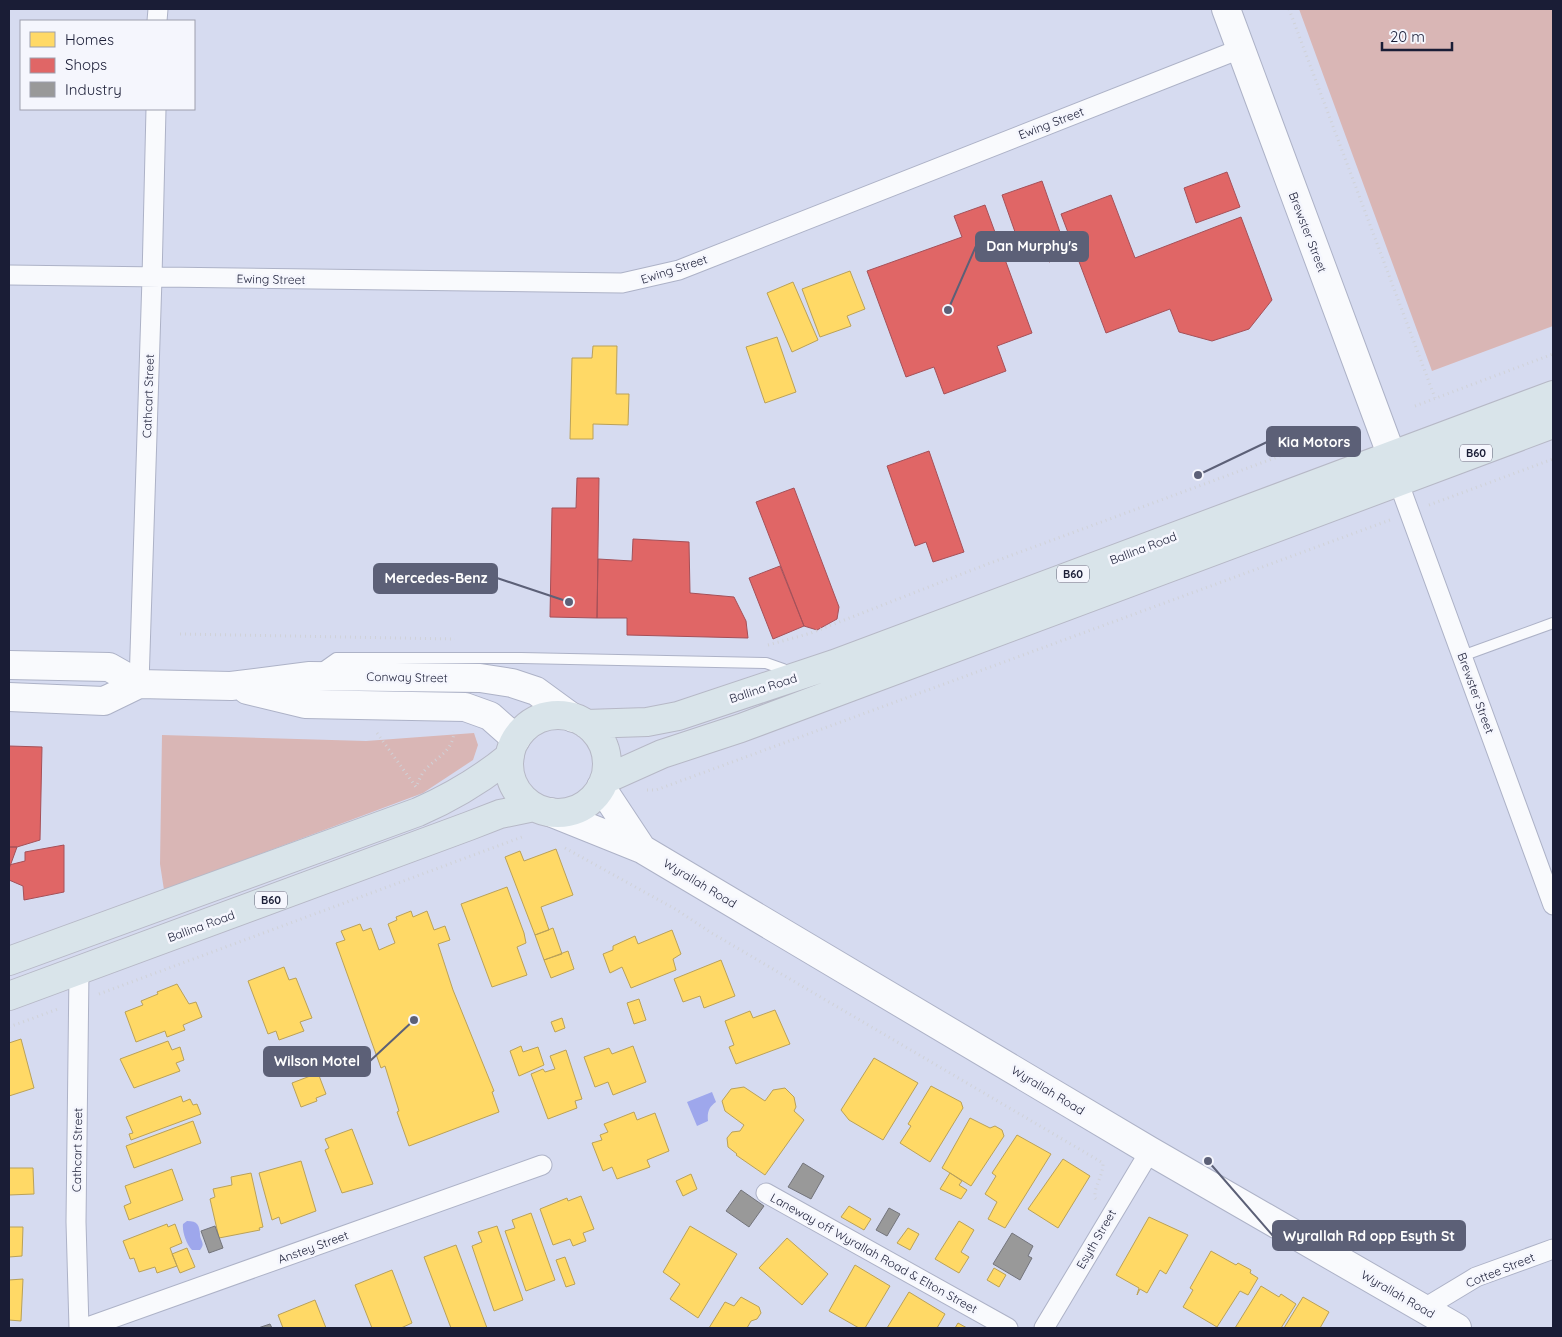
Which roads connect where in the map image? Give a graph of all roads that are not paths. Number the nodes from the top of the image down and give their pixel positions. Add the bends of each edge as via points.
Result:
1 (1226, 9) edge
2 (1240, 49) junction
3 (156, 110) edge
4 (9, 275) edge
5 (152, 278) junction
6 (1553, 395) edge
7 (1553, 424) edge
8 (1391, 454) junction
9 (1398, 481) junction
10 (1553, 623) edge
11 (1462, 656) junction
12 (9, 665) edge
13 (310, 676) junction
14 (792, 679) junction
15 (139, 684) junction
16 (231, 686) junction
17 (9, 697) edge
18 (579, 721) junction
19 (513, 748) junction
20 (602, 784) junction
21 (542, 810) junction
22 (642, 849) junction
23 (1553, 905) edge
24 (9, 961) edge
25 (79, 971) junction
26 (9, 996) edge
27 (1150, 1151) junction
28 (542, 1165) dead end
29 (766, 1193) dead end
30 (1553, 1249) edge
31 (1423, 1308) junction
32 (78, 1328) edge
33 (85, 1328) edge
34 (1008, 1328) edge
35 (1044, 1328) edge
36 (1457, 1328) edge

1 - 2 street, Brewster Street
2 - 5 street, Ewing Street via 679,270 648,279 622,284
2 - 8 street, Brewster Street
3 - 5 street, Cathcart Street
4 - 5 street, Ewing Street
5 - 15 street, Cathcart Street
6 - 8 main road, Ballina Road / B60
7 - 9 main road, B60
8 - 14 main road, Ballina Road / B60
9 - 11 street, Brewster Street
9 - 20 main road, B60 via 759,721 662,754
10 - 11 lane
11 - 23 street, Brewster Street
12 - 15 street, Conway Street via 109,667
13 - 14 lane via 336,658 521,658 766,664 783,669
13 - 16 street, Conway Street
13 - 18 street, Conway Street via 480,678 512,683 536,691
14 - 18 main road, Ballina Road / B60 via 678,716 647,722
15 - 16 street, Conway Street
15 - 17 street, Conway Street via 104,701
16 - 19 street, Conway Street via 305,704 465,707 490,716
18 - 19 main road, B60 via 550,716 537,720 525,728
18 - 20 main road via 597,735 603,745 606,768
19 - 21 main road via 512,780 525,800
19 - 24 main road, B60 via 470,786 418,812
20 - 21 main road, B60 via 595,796 576,809
20 - 22 street, Wyrallah Road
21 - 22 street, Wyrallah Road
21 - 25 main road, Ballina Road / B60 via 500,814
22 - 27 street, Wyrallah Road
25 - 26 main road, Ballina Road / B60
25 - 32 street, Cathcart Street
27 - 31 street, Wyrallah Road
27 - 35 street, Esyth Street
28 - 33 street, Anstey Street
29 - 34 street, Laneway off Wyrallah Road & Elton Street
30 - 31 street, Cottee Street via 1476,1277
31 - 36 street, Wyrallah Road

